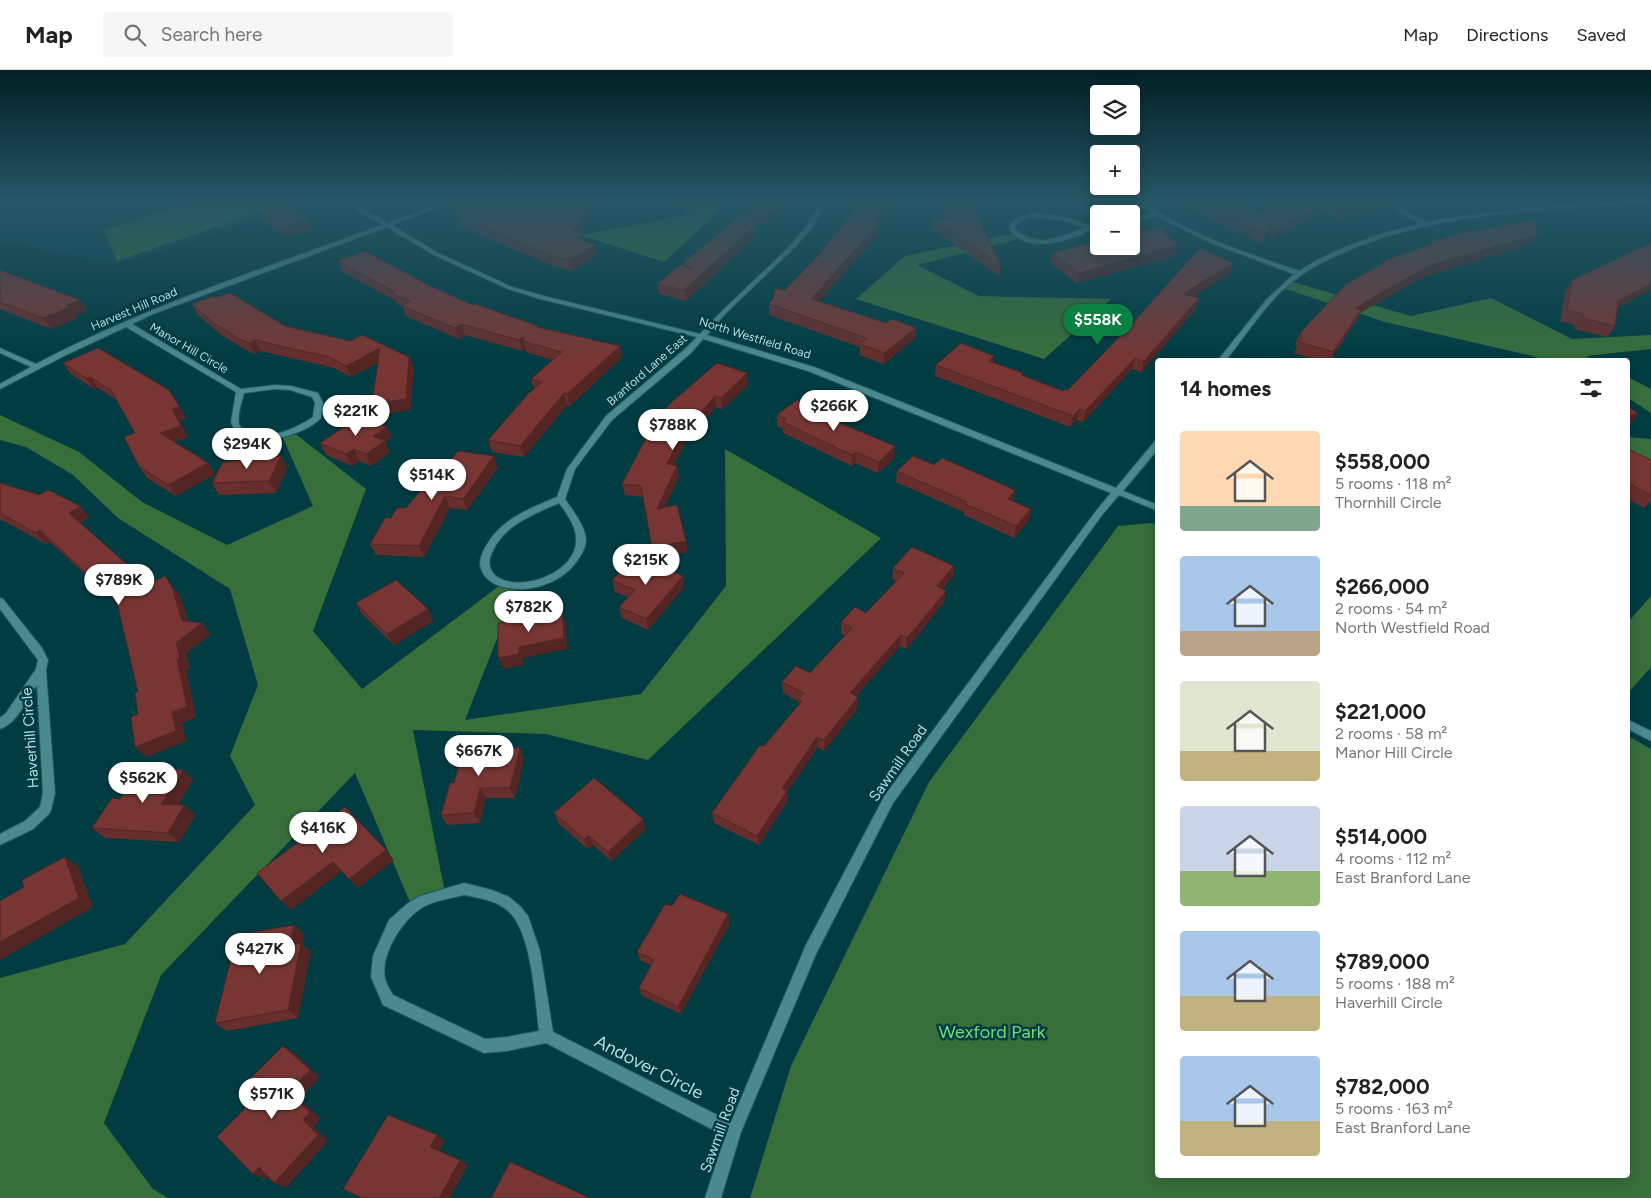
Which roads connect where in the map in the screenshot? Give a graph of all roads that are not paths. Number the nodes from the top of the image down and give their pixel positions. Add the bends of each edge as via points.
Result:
1 (310, 254) edge
2 (435, 254) edge
3 (785, 254) edge
4 (1248, 254) edge
5 (1337, 254) edge
6 (1300, 274) junction
7 (126, 324) junction
8 (703, 336) junction
9 (0, 350) edge
10 (1227, 358) edge
11 (36, 367) junction
12 (0, 387) edge
13 (240, 391) junction
14 (1155, 447) edge
15 (1117, 492) junction
16 (561, 499) junction
17 (1155, 507) edge
18 (0, 602) edge
19 (41, 670) junction
20 (0, 725) edge
21 (1630, 725) edge
22 (1651, 736) edge
23 (0, 840) edge
24 (547, 1036) junction
25 (734, 1132) junction
26 (713, 1198) edge

1 - 7 street, Harvest Hill Road
2 - 8 street, North Westfield Road via 510,288
3 - 8 street, Branford Lane East
4 - 6 street
5 - 6 street
6 - 10 street via 1258,313
7 - 11 street, Harvest Hill Road
7 - 13 street, Manor Hill Circle
8 - 15 street, North Westfield Road via 811,369
8 - 16 street, Branford Lane East via 609,418 571,470
9 - 11 street
11 - 12 street, Harvest Hill Road
13 - 13 street, Manor Hill Circle via 235,422 245,434 270,438 282,436 317,418 319,403 315,395 308,392 275,387
14 - 15 street, Sawmill Road
15 - 17 street, North Westfield Road
15 - 25 street, Sawmill Road via 889,799 811,950
16 - 16 street via 520,516 500,532 484,559 492,580 508,584 536,584 561,573 570,563 578,553 580,532
18 - 19 street, Haverhill Circle via 38,651 43,660
19 - 20 street, Haverhill Circle via 10,716
19 - 23 street, Haverhill Circle via 49,793 45,810 29,825
21 - 22 street
24 - 24 street via 532,942 525,922 516,910 494,896 464,889 424,900 394,924 380,956 378,977 388,1000 484,1046
24 - 25 street, Andover Circle
25 - 26 street, Sawmill Road

